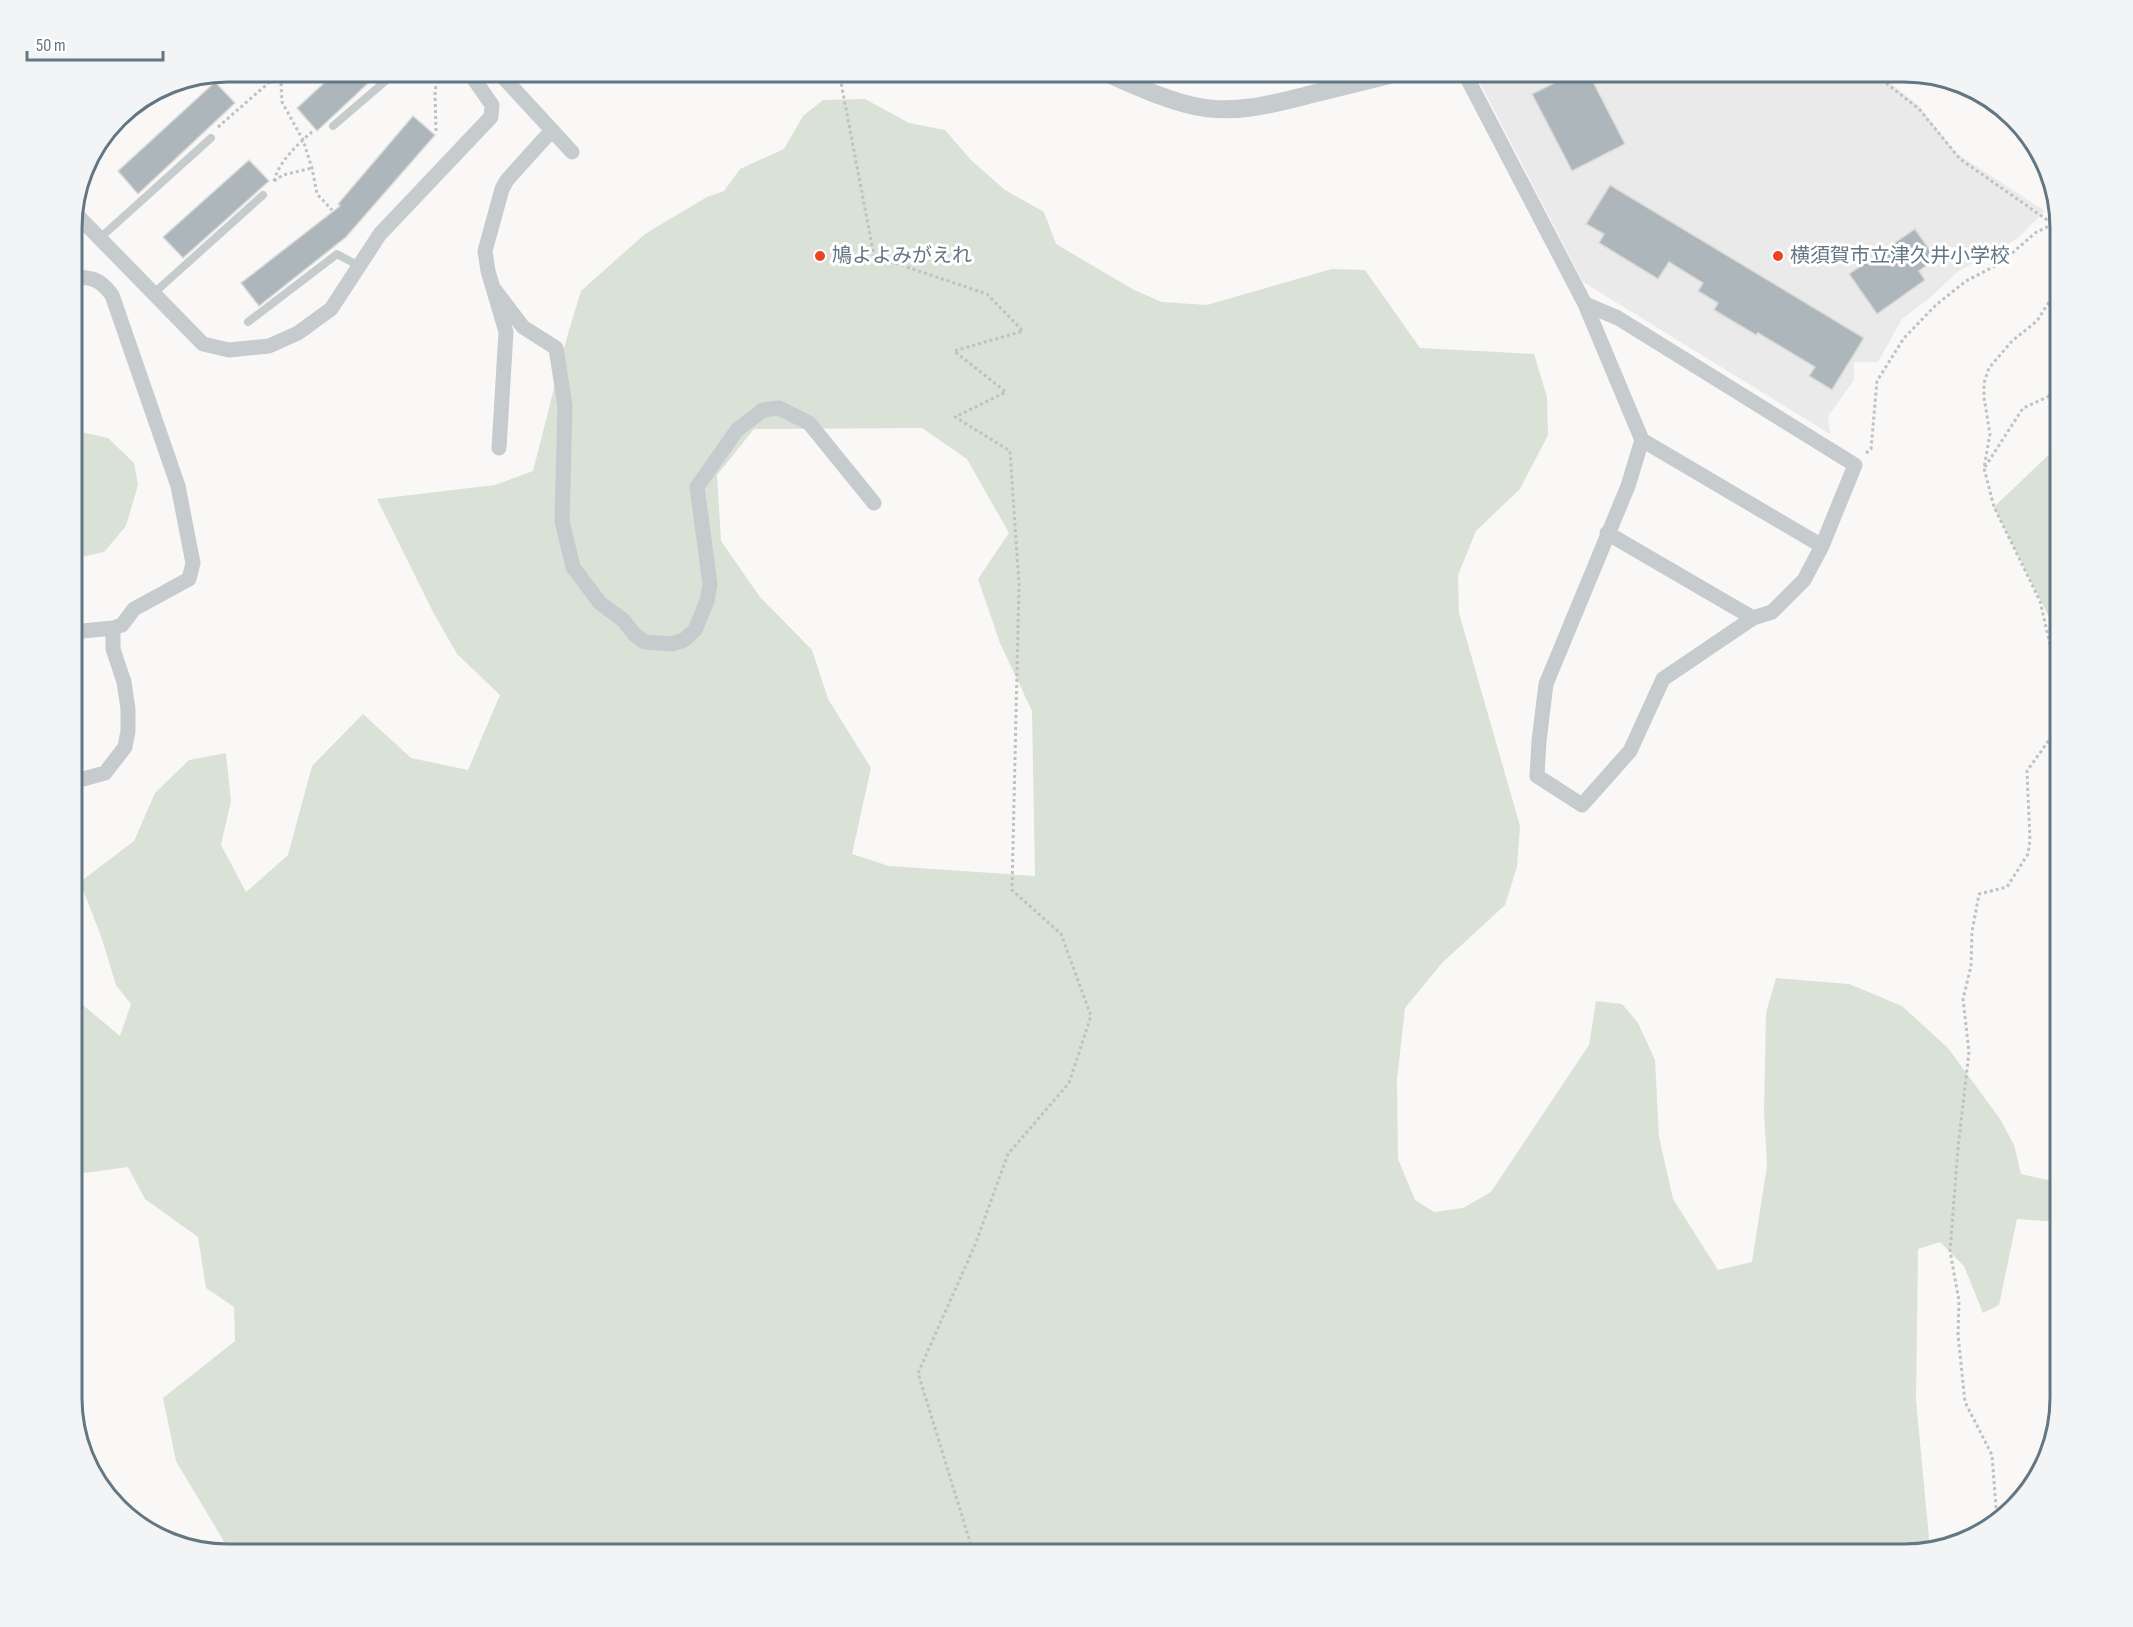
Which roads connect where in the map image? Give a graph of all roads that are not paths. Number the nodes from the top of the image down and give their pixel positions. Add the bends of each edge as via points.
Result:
1 (383, 83) edge
2 (477, 83) edge
3 (509, 83) edge
4 (1129, 83) edge
5 (1357, 83) edge
6 (1470, 83) edge
7 (333, 126) dead end
8 (552, 130) junction
9 (211, 138) dead end
10 (572, 152) dead end
11 (263, 195) dead end
12 (83, 221) edge
13 (100, 238) junction
14 (359, 266) junction
15 (83, 277) edge
16 (494, 289) junction
17 (154, 293) junction
18 (1585, 304) junction
19 (248, 322) dead end
20 (1642, 440) junction
21 (500, 448) dead end
22 (874, 503) dead end
23 (1607, 533) junction
24 (1822, 546) junction
25 (1753, 618) junction
26 (113, 628) junction
27 (83, 631) edge
28 (83, 779) edge

1 - 7 lane
2 - 14 street via 492,105 491,117 380,234
3 - 8 street
4 - 5 street via 1168,99 1216,109 1267,105
6 - 18 street
8 - 10 street
8 - 16 street via 502,189 485,251
9 - 13 lane
11 - 17 lane
12 - 13 street
13 - 17 street
14 - 17 street via 331,309 298,333 269,346 229,350 203,344
14 - 19 lane via 336,254
15 - 26 street via 104,285 112,295 178,486 193,563 189,579 134,609 122,625
16 - 21 street via 506,332
16 - 22 street via 523,327 556,348 565,406 562,521 573,567 600,603 645,642 671,644 684,640 695,630 711,584 697,487 737,430 763,410 779,408 809,423
18 - 20 street
18 - 24 street via 1618,318 1855,465
20 - 23 street via 1628,486
20 - 24 street
23 - 25 street
23 - 25 street via 1546,684 1539,741 1537,776 1582,805 1630,751 1663,679
24 - 25 street via 1804,580 1772,612
26 - 27 street
26 - 28 street via 113,649 128,709 125,747 105,773

